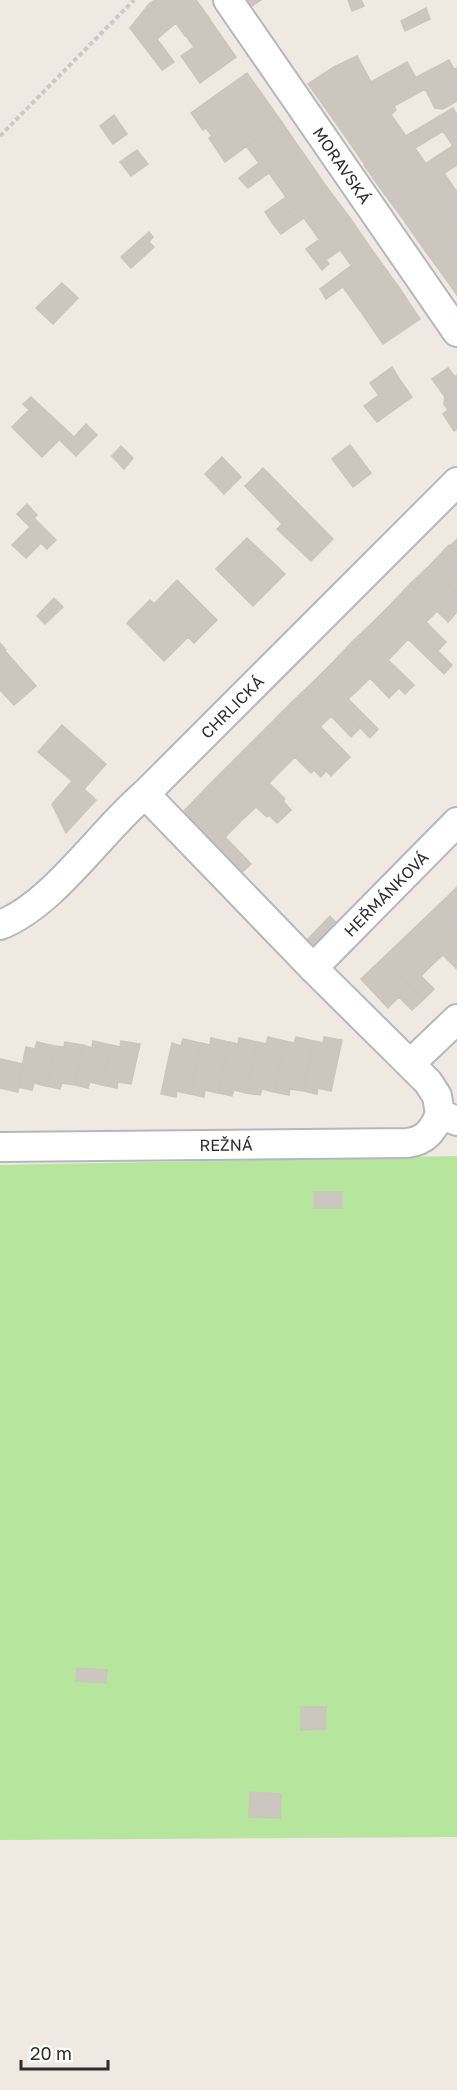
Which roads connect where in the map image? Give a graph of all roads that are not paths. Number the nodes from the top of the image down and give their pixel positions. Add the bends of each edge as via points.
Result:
1 (228, 0) edge
2 (457, 332) edge
3 (457, 482) edge
4 (145, 794) junction
5 (457, 822) edge
6 (0, 925) edge
7 (313, 968) junction
8 (457, 1019) edge
9 (410, 1064) junction
10 (448, 1118) edge
11 (0, 1147) edge

1 - 2 street, MORAVSKÁ
3 - 4 street, CHRLICKÁ
4 - 6 street, CHRLICKÁ via 59,882 19,916
4 - 7 street, REŽNÁ
5 - 7 street, HEŘMÁNKOVÁ
7 - 9 street, REŽNÁ
8 - 9 street
9 - 10 street, REŽNÁ via 428,1082
10 - 11 street, REŽNÁ via 418,1142 407,1143

